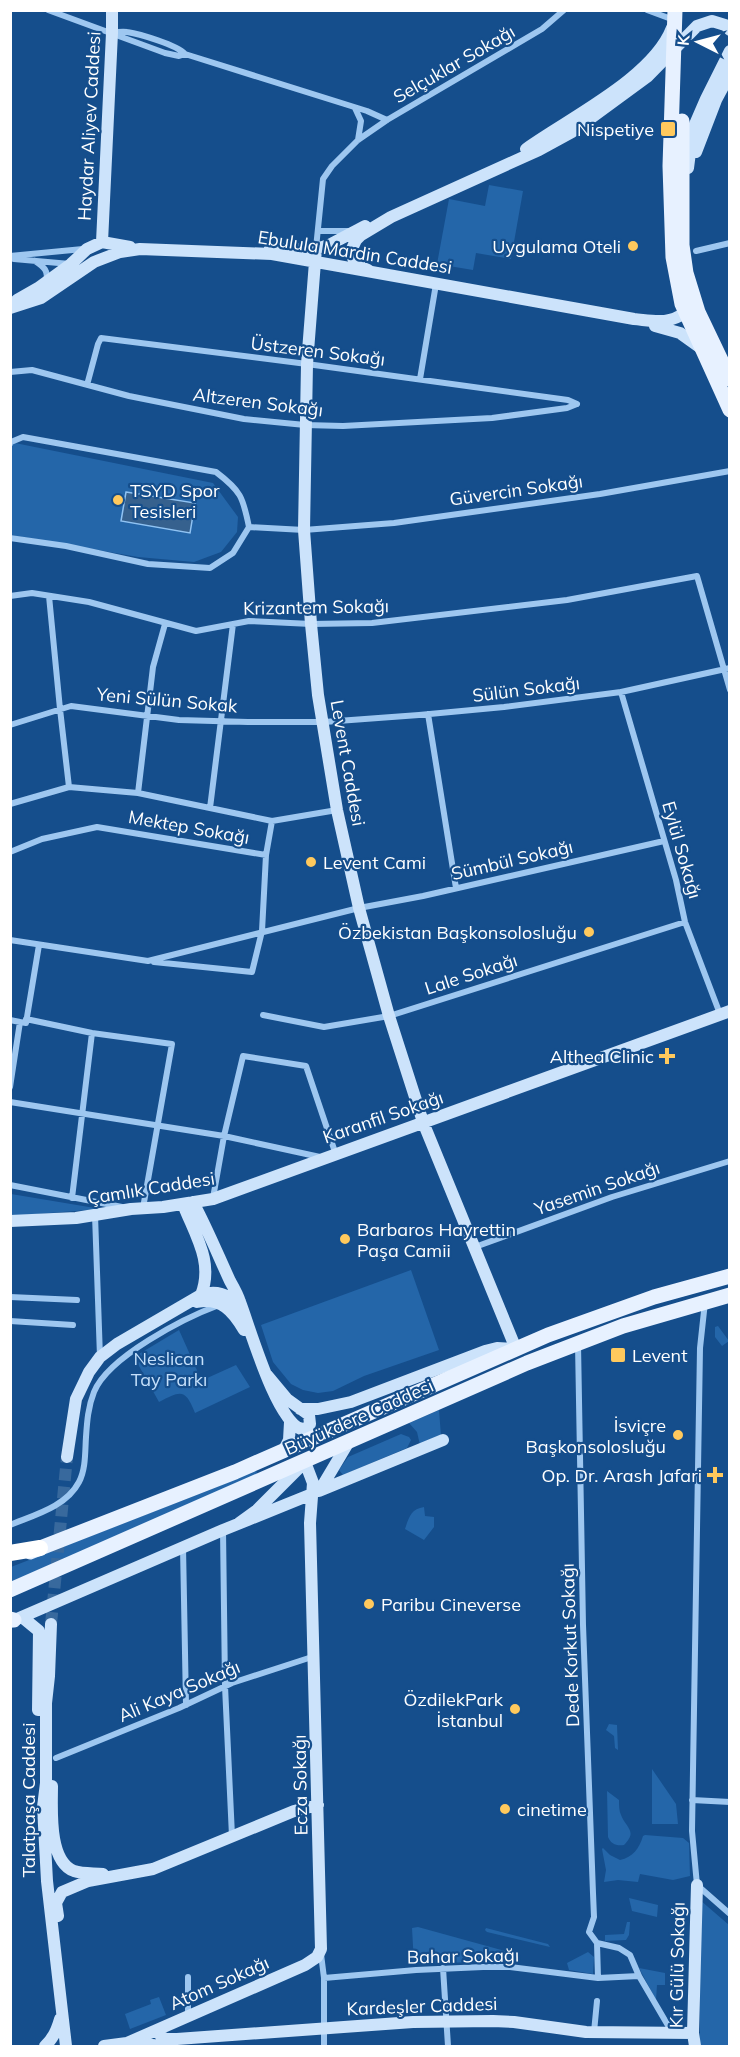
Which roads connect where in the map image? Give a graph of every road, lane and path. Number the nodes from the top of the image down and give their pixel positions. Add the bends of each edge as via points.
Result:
1 (48, 10) edge
2 (112, 10) edge
3 (564, 10) edge
4 (646, 10) edge
5 (712, 10) edge
6 (679, 14) edge
7 (697, 26) junction
8 (729, 30) edge
9 (112, 33) junction
10 (729, 51) edge
11 (729, 74) edge
12 (355, 107) junction
13 (387, 120) junction
14 (358, 140) junction
15 (512, 162) junction
16 (683, 208) junction
17 (391, 217) junction
18 (318, 231) junction
19 (353, 231) junction
20 (102, 242) junction
21 (729, 243) edge
22 (87, 249) junction
23 (140, 249) junction
24 (316, 249) junction
25 (696, 251) dead end
26 (254, 252) junction
27 (10, 257) edge
28 (35, 261) junction
29 (315, 262) junction
30 (71, 264) junction
31 (90, 265) junction
32 (372, 272) junction
33 (46, 283) junction
34 (436, 284) junction
35 (10, 306) edge
36 (690, 308) junction
37 (634, 319) junction
38 (704, 351) junction
39 (307, 364) junction
40 (10, 372) edge
41 (420, 379) junction
42 (729, 379) edge
43 (87, 385) junction
44 (578, 404) joint
45 (729, 410) edge
46 (305, 425) junction
47 (10, 444) edge
48 (729, 471) edge
49 (249, 527) junction
50 (304, 530) junction
51 (10, 538) edge
52 (10, 596) edge
53 (50, 596) junction
54 (165, 624) junction
55 (233, 624) junction
56 (310, 624) junction
57 (726, 669) edge
58 (729, 690) edge
59 (621, 692) junction
60 (60, 709) junction
61 (428, 714) junction
62 (147, 716) junction
63 (221, 721) junction
64 (324, 722) junction
65 (10, 725) edge
66 (69, 787) junction
67 (138, 793) junction
68 (10, 804) edge
69 (210, 808) junction
70 (337, 810) junction
71 (272, 821) junction
72 (664, 841) junction
73 (10, 852) edge
74 (266, 855) junction
75 (456, 888) junction
76 (359, 908) junction
77 (686, 922) junction
78 (262, 932) junction
79 (10, 940) edge
80 (39, 945) junction
81 (148, 961) junction
82 (725, 1012) edge
83 (263, 1015) dead end
84 (389, 1016) junction
85 (10, 1020) edge
86 (23, 1020) junction
87 (92, 1033) junction
88 (10, 1087) edge
89 (10, 1102) edge
90 (82, 1114) junction
91 (423, 1122) junction
92 (157, 1125) junction
93 (224, 1136) junction
94 (331, 1157) junction
95 (729, 1161) edge
96 (10, 1185) edge
97 (72, 1198) junction
98 (213, 1199) junction
99 (188, 1203) junction
100 (137, 1208) junction
101 (95, 1215) junction
102 (10, 1221) edge
103 (205, 1224) junction
104 (475, 1247) junction
105 (729, 1276) edge
106 (201, 1295) junction
107 (729, 1295) edge
108 (10, 1296) edge
109 (77, 1300) dead end
110 (705, 1301) junction
111 (222, 1304) junction
112 (184, 1306) junction
113 (243, 1311) junction
114 (10, 1320) edge
115 (73, 1325) dead end
116 (578, 1343) junction
117 (254, 1347) junction
118 (516, 1349) junction
119 (100, 1357) junction
120 (267, 1375) junction
121 (300, 1409) junction
122 (290, 1422) junction
123 (443, 1440) dead end
124 (348, 1443) junction
125 (283, 1452) junction
126 (68, 1457) tunnel mouth
127 (305, 1462) junction
128 (315, 1493) junction
129 (239, 1523) junction
130 (10, 1525) edge
131 (223, 1530) junction
132 (183, 1547) junction
133 (40, 1548) junction
134 (10, 1553) edge
135 (10, 1560) edge
136 (10, 1590) edge
137 (14, 1620) edge
138 (51, 1624) tunnel mouth
139 (315, 1656) junction
140 (49, 1676) junction
141 (225, 1686) junction
142 (186, 1705) junction
143 (56, 1758) dead end
144 (692, 1800) junction
145 (729, 1802) edge
146 (318, 1805) junction
147 (43, 1807) junction
148 (232, 1837) junction
149 (116, 1875) junction
150 (697, 1885) junction
151 (729, 1914) edge
152 (54, 1938) junction
153 (597, 1943) junction
154 (321, 1949) junction
155 (443, 1968) junction
156 (639, 1976) junction
157 (188, 1977) dead end
158 (324, 1978) junction
159 (598, 1978) junction
160 (597, 2001) dead end
161 (61, 2012) junction
162 (188, 2016) junction
163 (446, 2023) junction
164 (324, 2028) junction
165 (156, 2031) junction
166 (594, 2032) junction
167 (693, 2033) junction
168 (673, 2034) junction
169 (127, 2043) junction
170 (45, 2046) edge
171 (66, 2046) edge
172 (104, 2046) edge
173 (165, 2046) edge
174 (324, 2046) edge
175 (448, 2046) edge
176 (695, 2046) edge

1 - 9 street
2 - 9 street, Haydar Aliyev Caddesi
3 - 13 street, Selçuklar Sokağı via 528,39
4 - 6 street
5 - 7 street
6 - 15 street via 662,50 643,69
6 - 16 main road
6 - 36 main road via 671,209 679,295
7 - 8 street via 712,21
7 - 15 street via 647,77 572,132
9 - 12 street via 165,53 184,54
9 - 20 street, Haydar Aliyev Caddesi
10 - 16 street via 693,129
11 - 16 street via 702,133
12 - 13 street
12 - 14 street via 361,121
13 - 14 street, Selçuklar Sokağı
14 - 18 street, Selçuklar Sokağı via 323,179
15 - 17 street
16 - 36 main road via 682,245
17 - 19 street
17 - 32 street via 353,244 355,262
18 - 19 street
18 - 24 street, Selçuklar Sokağı
19 - 24 street
20 - 22 street
20 - 23 street
20 - 31 street
21 - 25 street
22 - 27 street
22 - 30 street
23 - 26 street, Ebulula Mardin Caddesi
23 - 31 street, Ebulula Mardin Caddesi via 120,252
24 - 26 street
24 - 29 street, Levent Caddesi
26 - 29 street, Ebulula Mardin Caddesi
27 - 28 street
28 - 30 street
28 - 33 street via 48,274
29 - 32 street, Ebulula Mardin Caddesi
29 - 39 street, Levent Caddesi
30 - 31 street
30 - 33 street
31 - 35 street, Ebulula Mardin Caddesi via 41,298
32 - 34 street, Ebulula Mardin Caddesi
33 - 35 street
34 - 37 street, Ebulula Mardin Caddesi
34 - 41 street
36 - 37 street via 668,322
36 - 38 main road
36 - 42 main road via 704,326
37 - 38 street via 680,333
38 - 45 main road
39 - 41 street, Üstzeren Sokağı
39 - 43 street, Üstzeren Sokağı via 101,338
39 - 46 street, Levent Caddesi
40 - 43 street, Altzeren Sokağı via 32,370
41 - 44 street, Üstzeren Sokağı
43 - 46 street, Altzeren Sokağı via 244,419
44 - 46 street, Altzeren Sokağı via 492,418
46 - 50 street, Levent Caddesi
47 - 49 street via 23,437 216,472 235,487 245,503
48 - 50 street, Güvercin Sokağı via 610,493 394,523
49 - 50 street, Güvercin Sokağı
49 - 51 street via 233,553 210,568 148,564
50 - 56 street, Levent Caddesi
52 - 53 street, Krizantem Sokağı
53 - 54 street, Krizantem Sokağı via 89,602
53 - 60 street
54 - 55 street, Krizantem Sokağı via 196,631
54 - 62 street via 153,667
55 - 56 street, Krizantem Sokağı
55 - 63 street
56 - 57 street, Krizantem Sokağı via 372,623 562,600 697,576
56 - 64 street, Levent Caddesi
57 - 58 street
57 - 59 street, Sülün Sokağı
59 - 61 street, Sülün Sokağı
59 - 72 street, Eylül Sokağı
60 - 62 street, Yeni Sülün Sokak via 70,706
60 - 65 street, Yeni Sülün Sokak
60 - 66 street
61 - 64 street, Sülün Sokağı
61 - 75 street
62 - 63 street, Yeni Sülün Sokak
62 - 67 street
63 - 64 street, Yeni Sülün Sokak
63 - 69 street
64 - 70 street, Levent Caddesi
66 - 67 street
66 - 68 street
67 - 69 street
69 - 71 street
70 - 71 street, Mektep Sokağı
70 - 76 street, Levent Caddesi
71 - 74 street, Mektep Sokağı
72 - 75 street, Sümbül Sokağı
72 - 77 street, Eylül Sokağı
73 - 74 street, Mektep Sokağı via 42,839 97,827
74 - 78 street
75 - 76 street, Sümbül Sokağı
76 - 78 street, Sümbül Sokağı
76 - 84 street, Levent Caddesi
77 - 82 street, Eylül Sokağı
77 - 84 street, Lale Sokağı
78 - 81 street, Sümbül Sokağı
78 - 81 street, Sümbül Sokağı via 252,972
79 - 80 street, Sümbül Sokağı
80 - 81 street, Sümbül Sokağı
80 - 86 street
82 - 91 street, Karanfil Sokağı
83 - 84 street, Lale Sokağı via 324,1027
84 - 91 street, Levent Caddesi
85 - 86 street
86 - 87 street
86 - 88 street
87 - 90 street
87 - 92 street via 172,1044
89 - 90 street, Karanfil Sokağı
90 - 92 street, Karanfil Sokağı
90 - 97 street
91 - 94 street, Karanfil Sokağı
91 - 104 street, Levent Caddesi
92 - 93 street, Karanfil Sokağı
92 - 100 street
93 - 94 street, Karanfil Sokağı
93 - 94 street via 243,1056 306,1066
93 - 98 street
94 - 98 street, Çamlık Caddesi
95 - 104 street, Yasemin Sokağı via 612,1197
96 - 97 street
97 - 100 street
98 - 99 street, Çamlık Caddesi
98 - 103 street
99 - 100 street, Çamlık Caddesi
99 - 103 street
99 - 106 street via 207,1265
100 - 101 street, Çamlık Caddesi
101 - 102 street, Çamlık Caddesi
101 - 119 street
103 - 113 street
104 - 118 street, Levent Caddesi
105 - 118 main road, Büyükdere Caddesi via 644,1301
106 - 112 street
106 - 113 street via 224,1294
107 - 110 main road, Büyükdere Caddesi
108 - 109 street
110 - 116 main road, Büyükdere Caddesi
110 - 144 street via 700,1348
111 - 112 street via 202,1301
111 - 117 street via 236,1317
111 - 130 street via 150,1340 110,1369 94,1390 88,1408 79,1482 51,1508
112 - 119 street
113 - 117 street
114 - 115 street
116 - 124 main road, Büyükdere Caddesi
116 - 153 street, Dede Korkut Sokağı via 594,1917 590,1932
117 - 120 street
118 - 121 street via 485,1351 351,1401
118 - 125 main road, Büyükdere Caddesi
119 - 126 street via 76,1399
120 - 121 street
120 - 122 street
121 - 122 street via 309,1415 308,1428 301,1429
122 - 125 street via 289,1440
123 - 128 street
124 - 127 main road, Büyükdere Caddesi
124 - 128 street
125 - 127 main road
125 - 133 main road, Büyükdere Caddesi
127 - 128 street
127 - 129 street
127 - 136 main road, Büyükdere Caddesi
128 - 129 street
128 - 139 street, Ecza Sokağı via 310,1523
129 - 131 street
131 - 132 street
131 - 141 street
132 - 137 street
132 - 142 street
133 - 134 highway
133 - 135 main road, Büyükdere Caddesi
137 - 147 street via 39,1631 39,1774
138 - 140 street, Talatpaşa Caddesi
139 - 141 street, Ali Kaya Sokağı
139 - 146 street, Ecza Sokağı
140 - 147 street, Talatpaşa Caddesi
140 - 149 street via 54,1844 72,1870
141 - 142 street, Ali Kaya Sokağı
141 - 148 street
142 - 143 street, Ali Kaya Sokağı
144 - 145 street
144 - 150 street
146 - 148 street
146 - 154 street, Ecza Sokağı
147 - 152 street, Talatpaşa Caddesi
148 - 149 street via 153,1869
149 - 152 street via 62,1892 56,1904
150 - 151 street
150 - 167 street, Kır Gülü Sokağı
152 - 161 street, Talatpaşa Caddesi
153 - 156 street via 620,1948 630,1955
153 - 159 street, Dede Korkut Sokağı
154 - 158 street, Ecza Sokağı
154 - 162 street, Atom Sokağı via 317,1958 305,1965
155 - 158 street, Bahar Sokağı
155 - 159 street, Bahar Sokağı via 510,1967
155 - 163 street
156 - 159 street, Bahar Sokağı
156 - 168 street
157 - 162 street
158 - 164 street, Ecza Sokağı
160 - 166 street
161 - 170 street via 57,2030
161 - 171 street, Talatpaşa Caddesi
162 - 165 street, Atom Sokağı
163 - 164 street, Kardeşler Caddesi
163 - 166 street, Kardeşler Caddesi via 514,2022
163 - 175 street
164 - 165 street, Kardeşler Caddesi via 177,2039 165,2039
164 - 174 street, Ecza Sokağı
165 - 169 street, Atom Sokağı
166 - 168 street, Kardeşler Caddesi
167 - 168 street, Kardeşler Caddesi
167 - 176 street, Kır Gülü Sokağı
169 - 172 street
169 - 173 street

